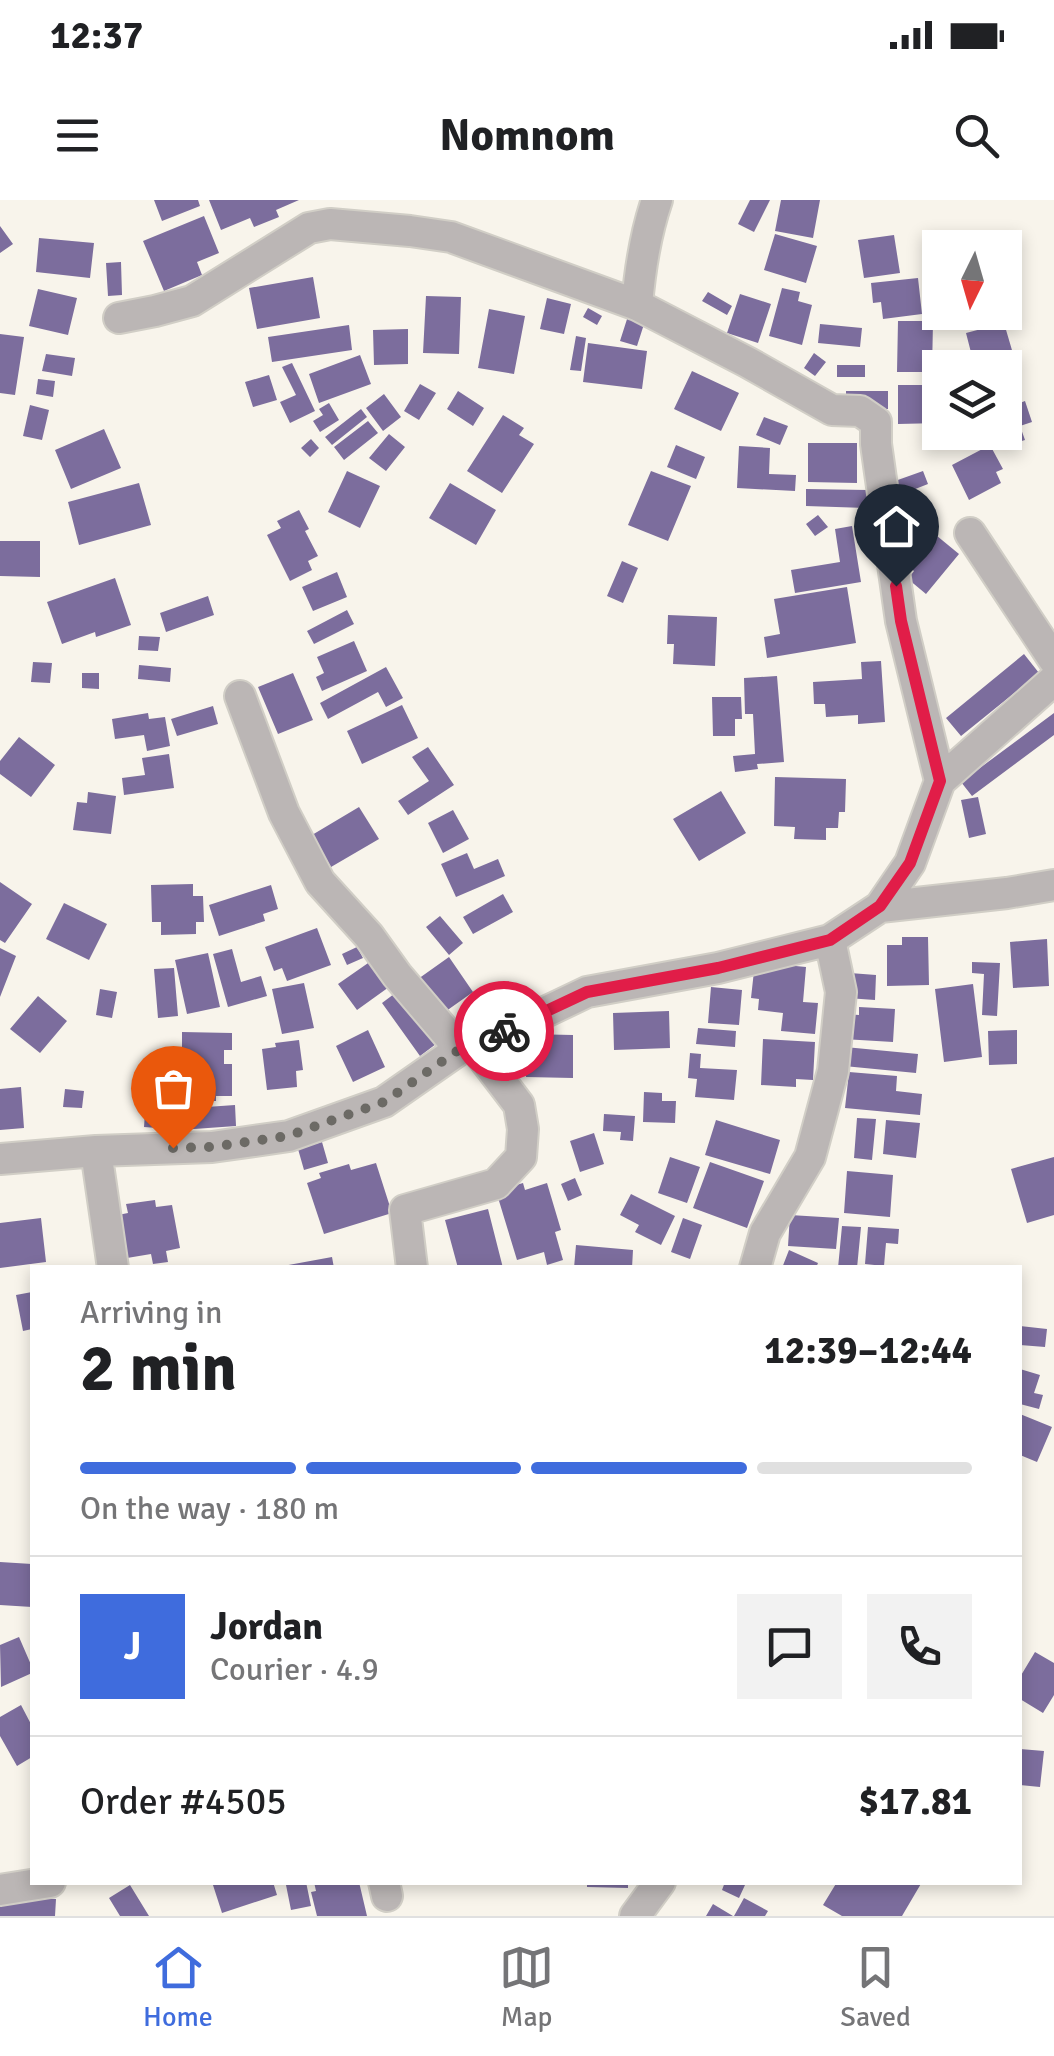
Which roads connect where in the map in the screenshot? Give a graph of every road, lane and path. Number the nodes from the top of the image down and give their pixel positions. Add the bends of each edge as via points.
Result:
1 (656, 200) edge
2 (637, 306) junction
3 (120, 318) dead end
4 (970, 533) dead end
5 (1054, 660) edge
6 (1054, 680) edge
7 (240, 696) dead end
8 (940, 781) junction
9 (1054, 885) edge
10 (880, 906) junction
11 (830, 940) junction
12 (467, 1047) junction
13 (96, 1151) junction
14 (0, 1159) edge
15 (113, 1265) edge
16 (412, 1265) edge
17 (756, 1265) edge
18 (31, 1885) edge
19 (658, 1885) edge
20 (0, 1890) edge
21 (635, 1916) edge

1 - 2 street
2 - 3 street via 450,237 330,224 308,228 192,301
2 - 8 street via 832,410 860,411 876,422 901,621
4 - 5 street
6 - 8 street
7 - 12 street via 284,813 320,882
8 - 10 street via 910,863
9 - 10 street
10 - 11 street
11 - 12 street via 587,992
11 - 17 street via 840,992 833,1071 810,1158 766,1233
12 - 13 street via 384,1102 288,1136 212,1147
12 - 16 street via 519,1106 521,1157 496,1184 405,1210
13 - 14 street
13 - 15 street
18 - 20 street
19 - 21 street

